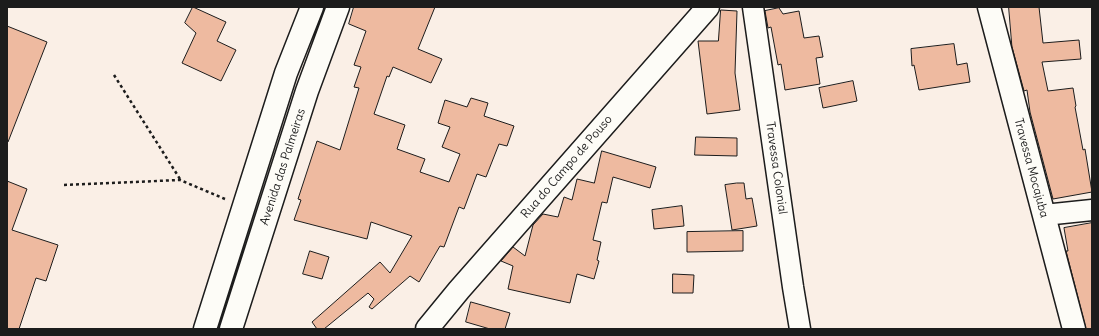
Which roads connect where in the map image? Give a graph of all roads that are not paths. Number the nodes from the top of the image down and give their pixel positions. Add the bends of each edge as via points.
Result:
1 (312, 7) edge
2 (338, 7) edge
3 (708, 7) edge
4 (753, 7) edge
5 (990, 7) edge
6 (1092, 210) edge
7 (1044, 215) junction
8 (205, 329) edge
9 (231, 329) edge
10 (427, 329) edge
11 (800, 329) edge
12 (1074, 329) edge

1 - 8 street, Avenida das Palmeiras via 286,73
2 - 9 street, Avenida das Palmeiras via 307,92
3 - 10 street, Rua do Campo de Pouso
4 - 11 street, Travessa Colonial
5 - 7 street, Travessa Mocajuba
6 - 7 street
7 - 12 street, Travessa Mocajuba

